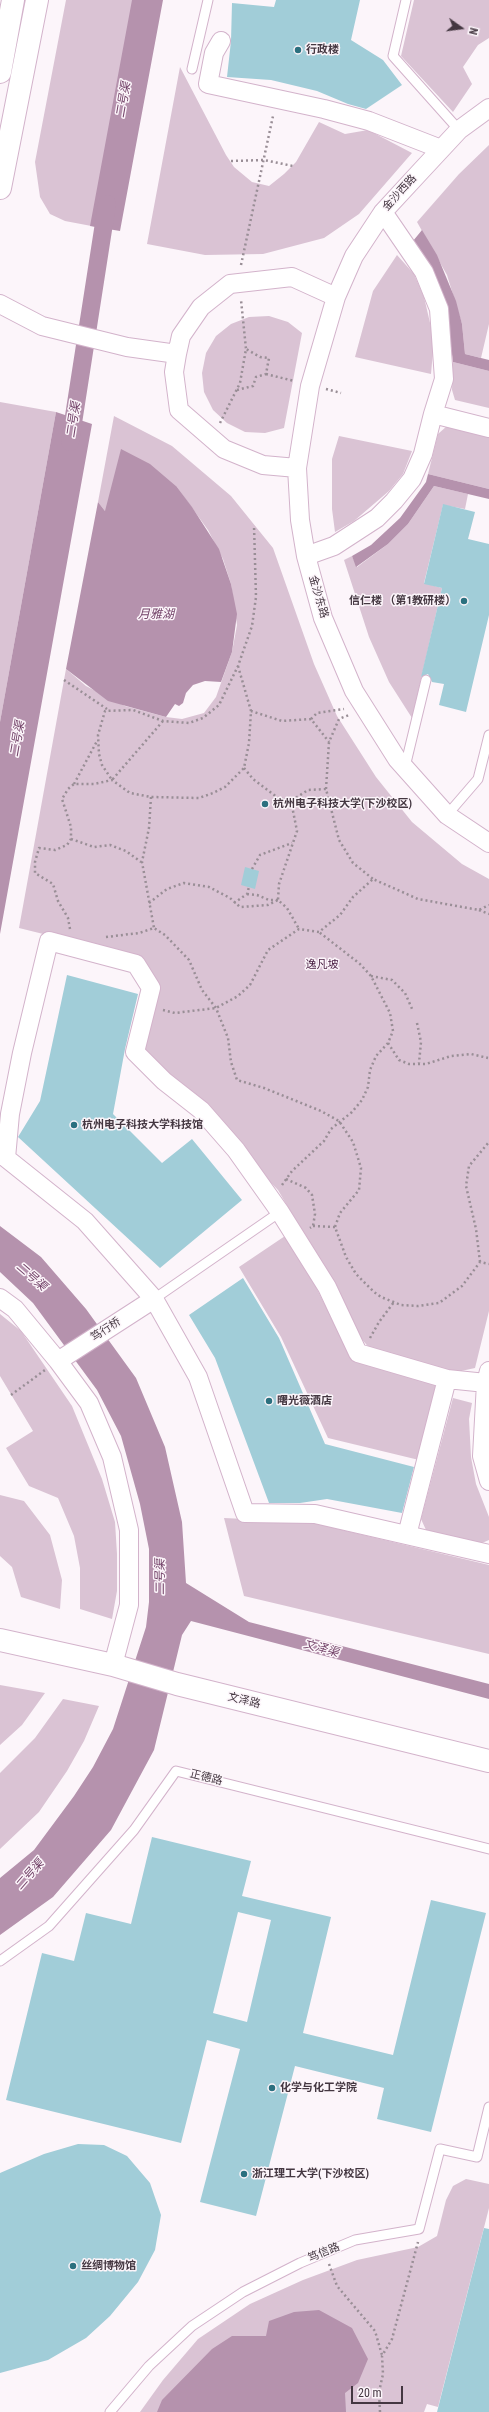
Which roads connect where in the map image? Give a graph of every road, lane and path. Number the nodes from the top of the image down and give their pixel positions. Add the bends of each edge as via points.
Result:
1 (13, 0) edge
2 (37, 0) edge
3 (208, 0) edge
4 (406, 0) edge
5 (221, 41) dead end
6 (192, 68) dead end
7 (0, 72) edge
8 (276, 99) junction
9 (489, 108) edge
10 (459, 130) junction
11 (441, 149) junction
12 (264, 160) junction
13 (231, 161) dead end
14 (293, 166) dead end
15 (0, 188) edge
16 (383, 212) junction
17 (239, 283) junction
18 (336, 297) junction
19 (0, 304) edge
20 (246, 349) junction
21 (176, 354) junction
22 (237, 390) junction
23 (433, 414) junction
24 (489, 428) edge
25 (209, 436) junction
26 (297, 468) junction
27 (254, 525) dead end
28 (306, 556) junction
29 (238, 666) junction
30 (64, 680) dead end
31 (426, 680) dead end
32 (365, 708) junction
33 (334, 709) dead end
34 (108, 710) junction
35 (251, 711) junction
36 (311, 719) junction
37 (163, 721) junction
38 (489, 734) edge
39 (97, 741) junction
40 (328, 742) junction
41 (405, 767) junction
42 (244, 768) junction
43 (112, 780) junction
44 (74, 784) junction
45 (326, 789) junction
46 (151, 797) junction
47 (291, 801) junction
48 (447, 815) junction
49 (70, 839) junction
50 (293, 843) junction
51 (489, 843) edge
52 (142, 862) junction
53 (252, 869) dead end
54 (373, 879) junction
55 (249, 887) dead end
56 (247, 894) junction
57 (278, 900) junction
58 (149, 903) junction
59 (234, 903) junction
60 (489, 905) edge
61 (479, 910) junction
62 (489, 914) edge
63 (154, 928) junction
64 (300, 930) junction
65 (319, 932) junction
66 (71, 934) dead end
67 (99, 938) dead end
68 (371, 976) junction
69 (147, 1007) junction
70 (216, 1008) junction
71 (413, 1011) dead end
72 (417, 1023) dead end
73 (388, 1043) junction
74 (489, 1058) edge
75 (419, 1063) junction
76 (339, 1121) junction
77 (489, 1142) edge
78 (286, 1179) junction
79 (267, 1193) junction
80 (280, 1212) junction
81 (313, 1226) junction
82 (335, 1227) junction
83 (295, 1236) junction
84 (480, 1262) junction
85 (489, 1264) edge
86 (0, 1298) edge
87 (154, 1299) junction
88 (394, 1302) junction
89 (366, 1344) dead end
90 (61, 1359) junction
91 (487, 1377) edge
92 (447, 1379) junction
93 (11, 1395) dead end
94 (489, 1481) edge
95 (407, 1535) junction
96 (489, 1554) edge
97 (0, 1640) edge
98 (117, 1667) junction
99 (489, 1761) edge
100 (489, 1849) edge
101 (0, 1961) edge
102 (489, 2107) edge
103 (419, 2229) junction
104 (325, 2252) junction
105 (382, 2356) junction
106 (110, 2412) edge
107 (380, 2412) edge

1 - 7 main road
2 - 15 main road
3 - 6 lane
4 - 10 lane via 393,56
5 - 8 street via 214,53 208,84
8 - 11 street via 369,121
8 - 12 path
9 - 10 street, 金沙西路
10 - 11 street, 金沙西路
11 - 16 street, 金沙西路
12 - 13 path
12 - 14 path
12 - 17 path via 242,255
16 - 18 street, 金沙西路 via 354,256
16 - 23 street via 424,272 439,309 444,379
17 - 18 street via 292,277
17 - 20 path
17 - 21 street via 230,284 201,307 181,336
18 - 26 street, 金沙东路 via 310,386
19 - 21 street via 42,326 127,347
20 - 22 path
20 - 22 path via 260,357 269,358 266,374 256,376 253,386
21 - 25 street via 174,372 179,410
22 - 25 path via 223,419
23 - 24 street
23 - 28 street via 423,454 412,479 394,501 377,518 334,546
25 - 26 street via 224,449 263,465
26 - 28 street, 金沙东路 via 300,520
27 - 29 path via 256,596 252,626
28 - 32 street, 金沙东路 via 323,618 354,691
29 - 35 path
29 - 37 path via 219,706 203,718 189,723
30 - 34 path
31 - 41 lane
32 - 40 path via 339,719
32 - 41 street, 金沙东路
33 - 36 path via 326,713 317,713
34 - 37 path via 133,710
34 - 39 path via 101,721
35 - 36 path via 282,721
35 - 42 path
36 - 40 path
37 - 43 path
38 - 48 lane via 478,779
39 - 43 path via 102,765
39 - 44 path
40 - 45 path
41 - 48 street, 金沙东路
42 - 46 path via 225,787 199,798
42 - 47 path via 253,779 278,798
43 - 44 path via 94,784
43 - 46 path via 130,793
44 - 49 path via 62,799 71,827
45 - 47 path via 308,790
45 - 54 path via 339,840 353,863
46 - 52 path via 149,828
47 - 50 path via 297,827
48 - 51 street, 金沙东路
49 - 52 path via 94,848 110,845 126,851
49 - 66 path via 67,845 55,850 39,848 34,858 35,873 53,884 58,901 68,918
50 - 53 path via 260,856
50 - 57 path via 279,884
52 - 58 path
54 - 61 path via 418,899
54 - 65 path via 353,897 340,915
55 - 56 path
56 - 57 path
56 - 59 path
57 - 59 path via 260,906 240,907
57 - 64 path via 287,908
58 - 59 path via 166,889 184,883 209,887 230,898
58 - 63 path
60 - 61 path
61 - 62 path
63 - 67 path via 138,933
63 - 70 path via 165,935 189,960 202,990
64 - 65 path
64 - 70 path via 268,950 250,985 238,996
65 - 68 path via 360,964
68 - 71 path via 392,980 405,993
68 - 73 path via 390,1013 393,1031
69 - 70 path via 175,1013
69 - 79 street via 136,1052 164,1082 201,1110 236,1150
69 - 87 street via 151,988 136,964 49,941 22,1053 10,1114 6,1158 85,1221
70 - 76 path via 228,1038 231,1062 237,1080 264,1088
72 - 75 path via 421,1042
73 - 75 path via 399,1060 410,1064
73 - 76 path via 376,1056 362,1100 352,1112
74 - 75 path via 471,1054
76 - 78 path via 324,1142
76 - 82 path via 353,1142 361,1168 359,1190 340,1213
77 - 84 path via 469,1166 466,1186 476,1229
78 - 79 path via 278,1190
78 - 81 path via 306,1188 312,1195 315,1214
79 - 80 street
80 - 83 street
80 - 87 lane
81 - 82 path
81 - 83 path
82 - 88 path via 346,1257 356,1274 381,1297
83 - 92 street via 327,1287 358,1353
84 - 85 path
84 - 88 path via 462,1286 439,1303 418,1306
86 - 90 street via 15,1309
87 - 90 street, 笃行桥
87 - 95 street via 198,1377 245,1513 315,1514
88 - 89 path
90 - 93 path
90 - 98 street via 89,1403 112,1457 129,1530 129,1605
91 - 92 street
91 - 94 street via 482,1456
92 - 95 street
95 - 96 street
97 - 98 main road, 文泽路
98 - 99 main road, 文泽路
100 - 101 lane, 正德路 via 176,1771 134,1830 49,1926
102 - 103 lane via 477,2156 440,2148
103 - 104 lane, 笃信路 via 355,2240
103 - 105 path via 418,2248 392,2339
104 - 105 path via 337,2286 375,2331
104 - 106 lane, 笃信路 via 243,2292 192,2326 149,2366
105 - 107 path

